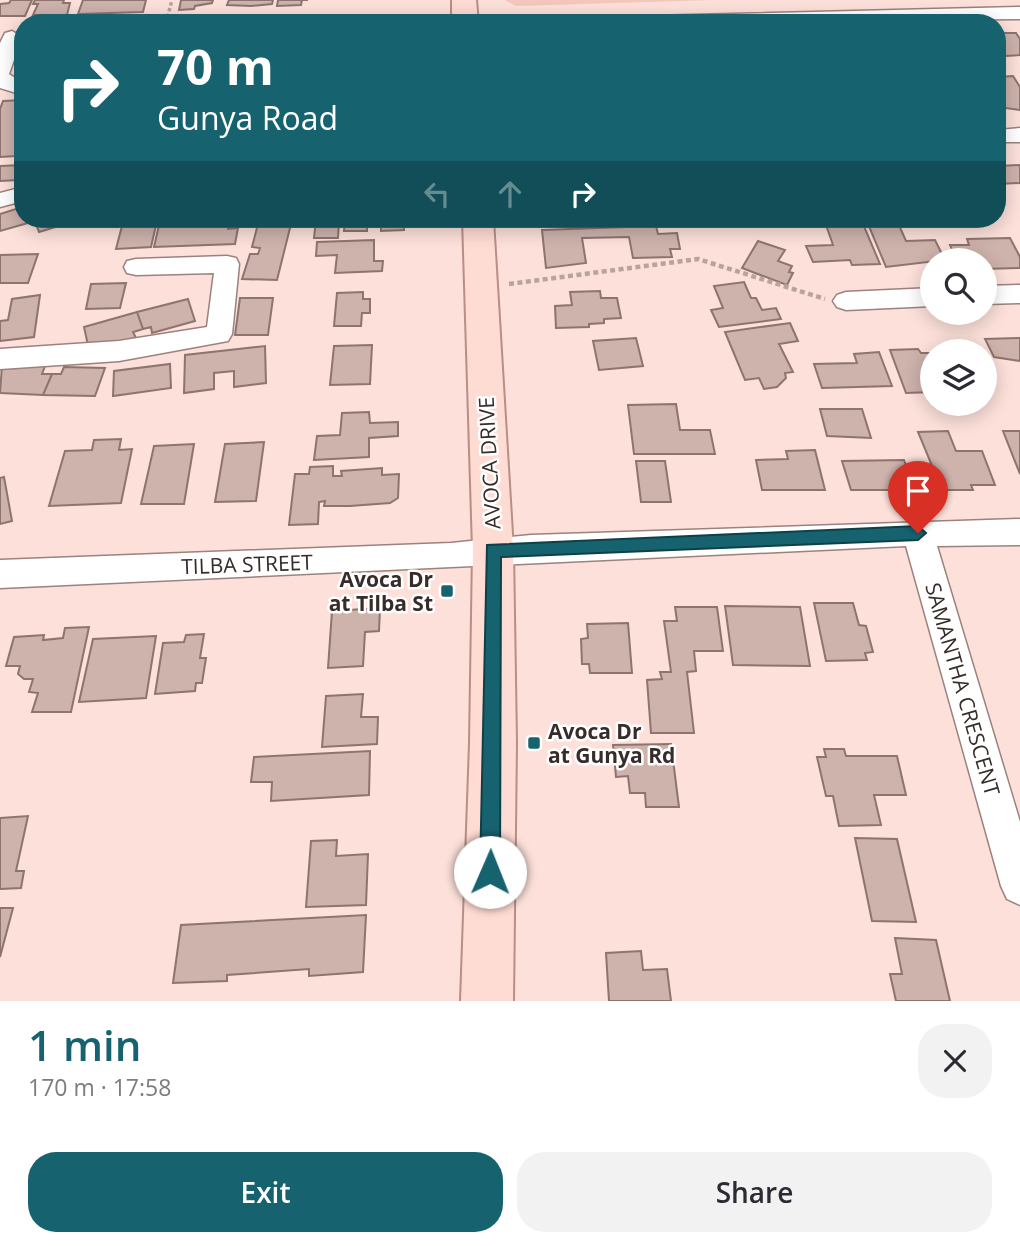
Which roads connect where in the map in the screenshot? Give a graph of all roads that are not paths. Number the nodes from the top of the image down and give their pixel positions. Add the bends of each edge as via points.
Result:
1 (1020, 13) edge
2 (979, 14) edge
3 (11, 37) edge
4 (0, 72) edge
5 (478, 228) edge
6 (136, 267) dead end
7 (1020, 294) edge
8 (997, 295) edge
9 (920, 298) edge
10 (846, 301) road end
11 (0, 359) edge
12 (1020, 532) edge
13 (918, 533) junction
14 (493, 550) junction
15 (0, 574) edge
16 (1020, 886) edge
17 (487, 1001) edge

1 - 2 street
3 - 4 street
5 - 14 main road, AVOCA DRIVE
6 - 11 street via 227,264 219,334 118,351
7 - 8 street
9 - 10 street
12 - 13 street, TILBA STREET
13 - 14 street, TILBA STREET
13 - 16 street, SAMANTHA CRESCENT
14 - 15 street, TILBA STREET via 451,556
14 - 17 main road, AVOCA DRIVE

